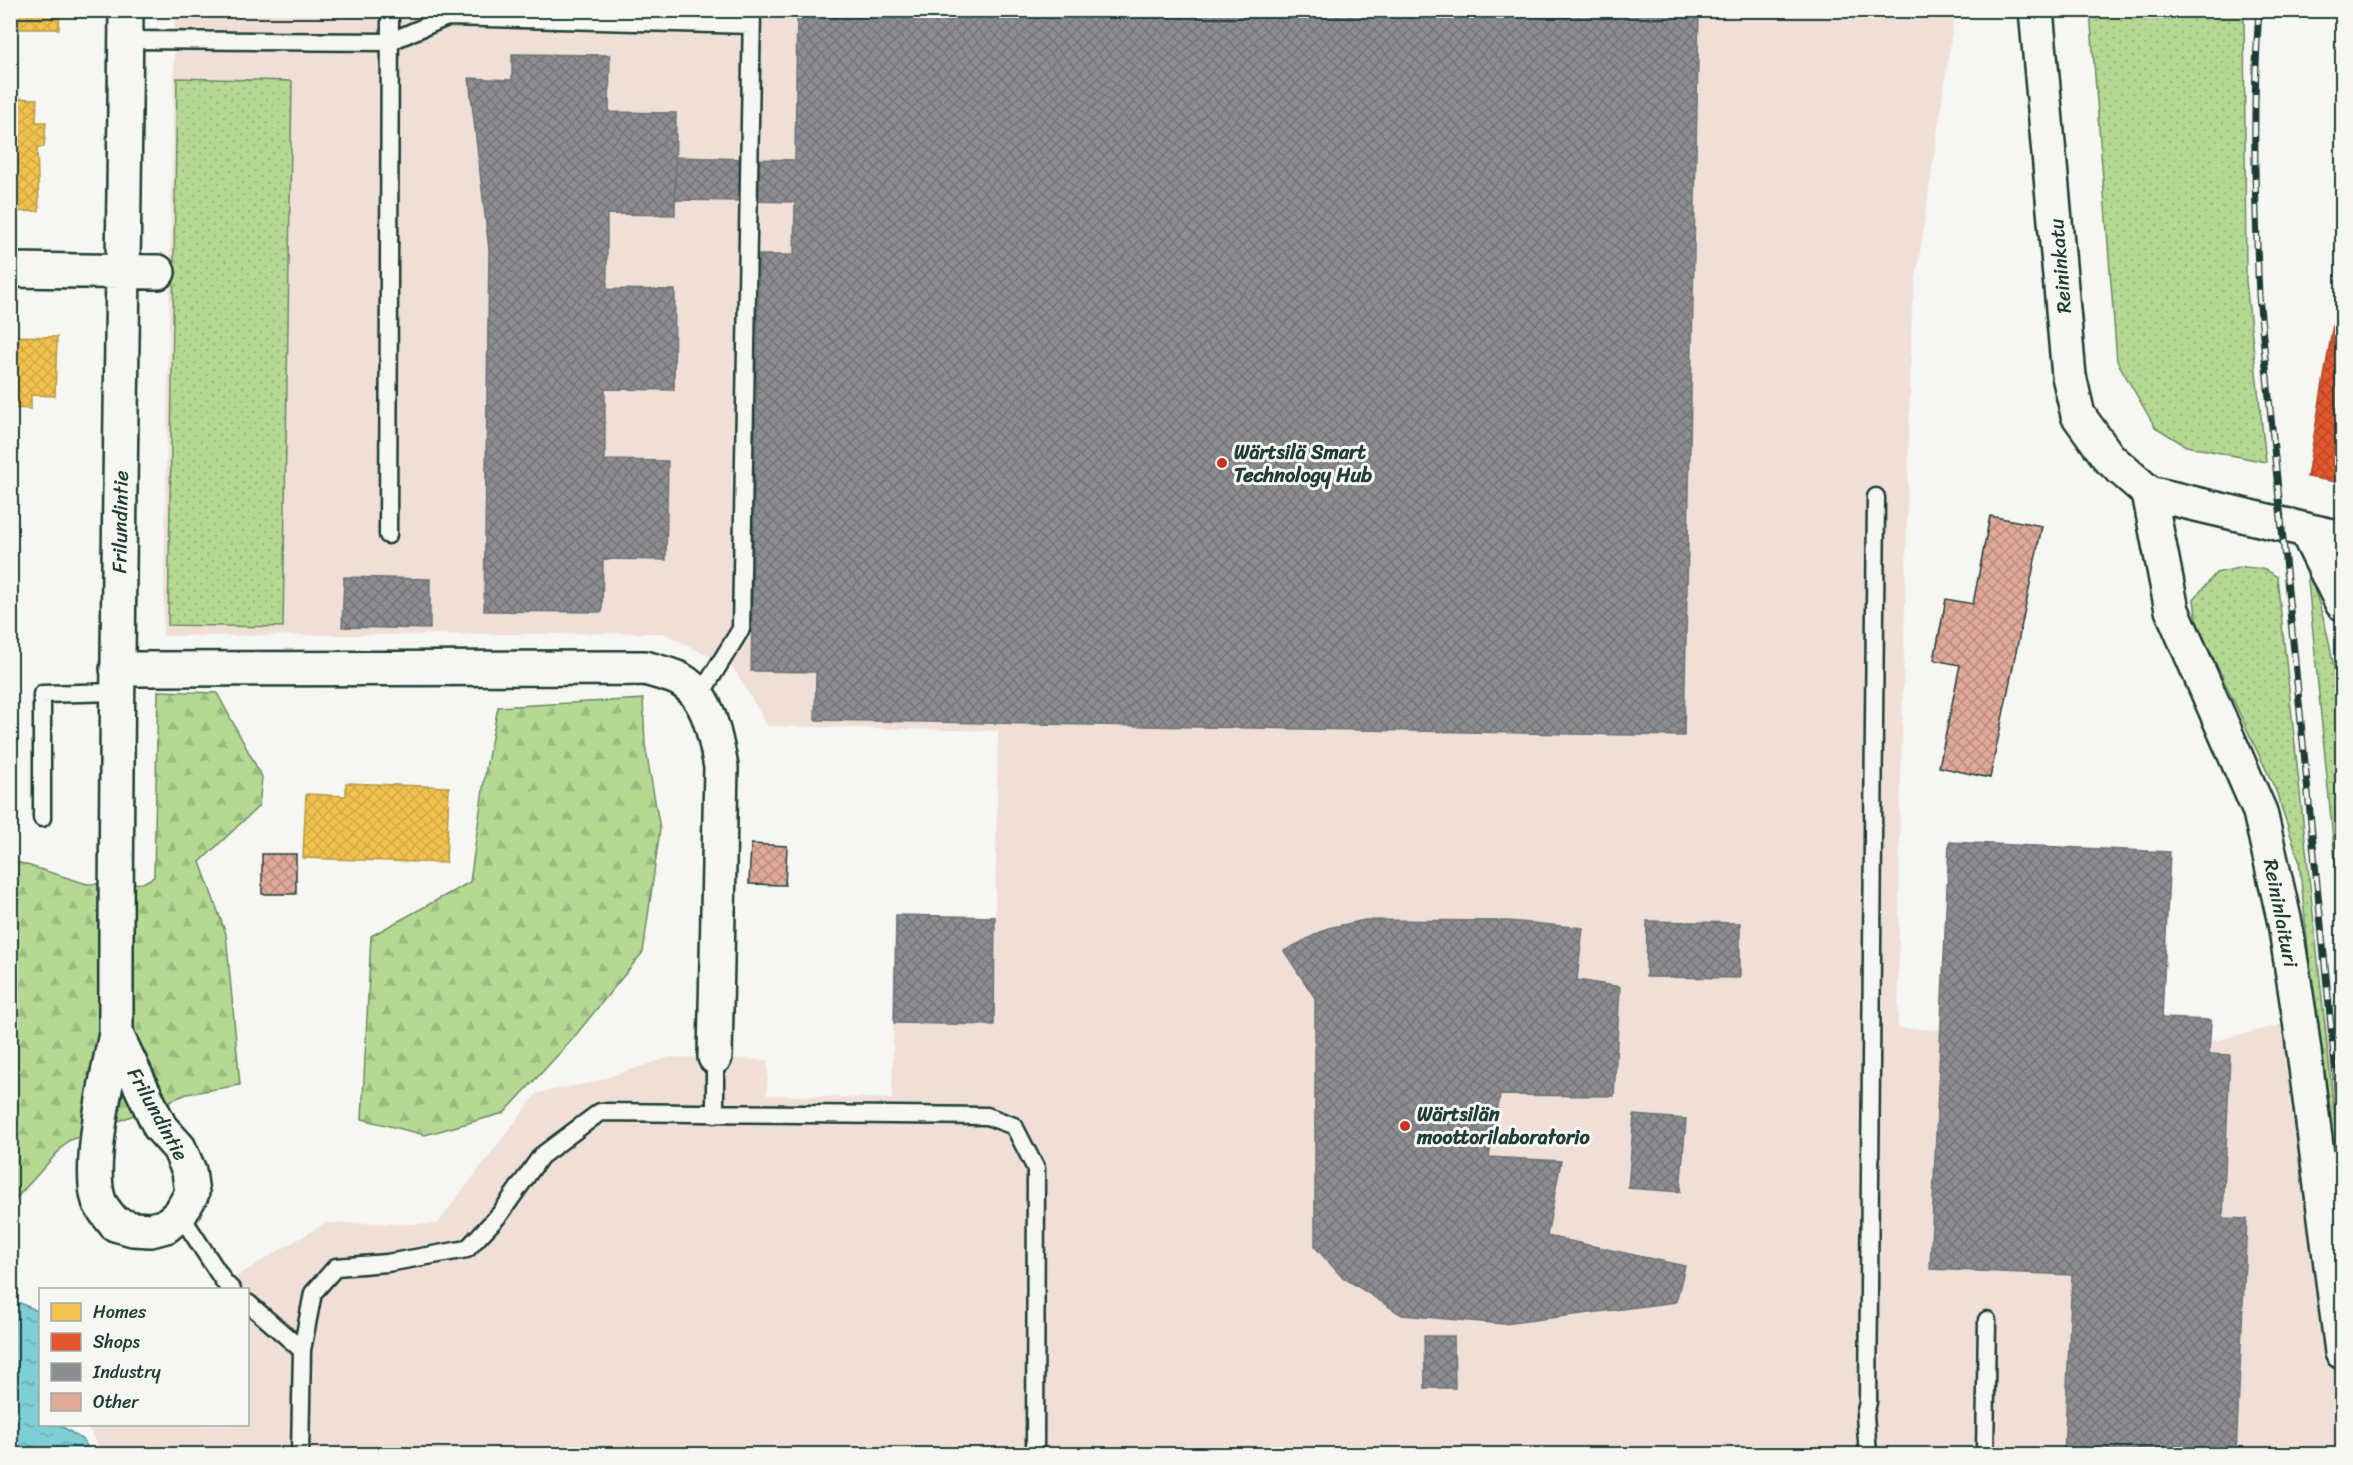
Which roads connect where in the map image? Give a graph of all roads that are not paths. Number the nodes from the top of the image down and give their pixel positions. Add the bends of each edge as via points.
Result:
1 (390, 10) edge
2 (2036, 10) edge
3 (752, 18) edge
4 (125, 26) edge
5 (389, 42) junction
6 (10, 270) edge
7 (123, 271) junction
8 (158, 272) dead end
9 (2149, 493) junction
10 (1876, 497) dead end
11 (2306, 530) junction
12 (388, 535) dead end
13 (2343, 538) edge
14 (2343, 559) edge
15 (2343, 603) edge
16 (117, 680) junction
17 (699, 697) junction
18 (42, 818) dead end
19 (116, 1034) junction
20 (715, 1057) joint
21 (715, 1114) junction
22 (180, 1214) junction
23 (230, 1288) edge
24 (249, 1304) edge
25 (1987, 1320) dead end
26 (302, 1350) junction
27 (2343, 1352) edge
28 (300, 1455) edge
29 (1035, 1455) edge
30 (1868, 1455) edge
31 (1985, 1455) edge

1 - 5 lane
2 - 9 street, Reininkatu via 2069,376 2078,415 2109,458
3 - 5 lane via 447,17
3 - 17 lane via 741,629
4 - 5 lane
4 - 7 street, Frilundintie
5 - 12 lane
6 - 7 street
7 - 8 street
7 - 16 street, Frilundintie
9 - 11 street
9 - 27 street, Reininlaituri via 2172,610 2263,823 2300,1020
10 - 30 lane via 1865,1415
11 - 13 street
11 - 14 lane
11 - 15 street
16 - 17 street via 645,668 678,679
16 - 18 lane via 42,694
16 - 19 street, Frilundintie
17 - 20 street via 714,730 721,767
19 - 22 street, Frilundintie via 160,1127 179,1148 189,1171 192,1193
19 - 22 street, Frilundintie via 95,1167 99,1201 115,1224 133,1229 166,1226
20 - 21 lane
21 - 26 lane via 600,1112 541,1156 500,1214 467,1249 336,1267 312,1293
21 - 29 lane via 987,1116 1014,1126 1035,1169
22 - 23 lane
24 - 26 lane
25 - 31 lane
26 - 28 lane

